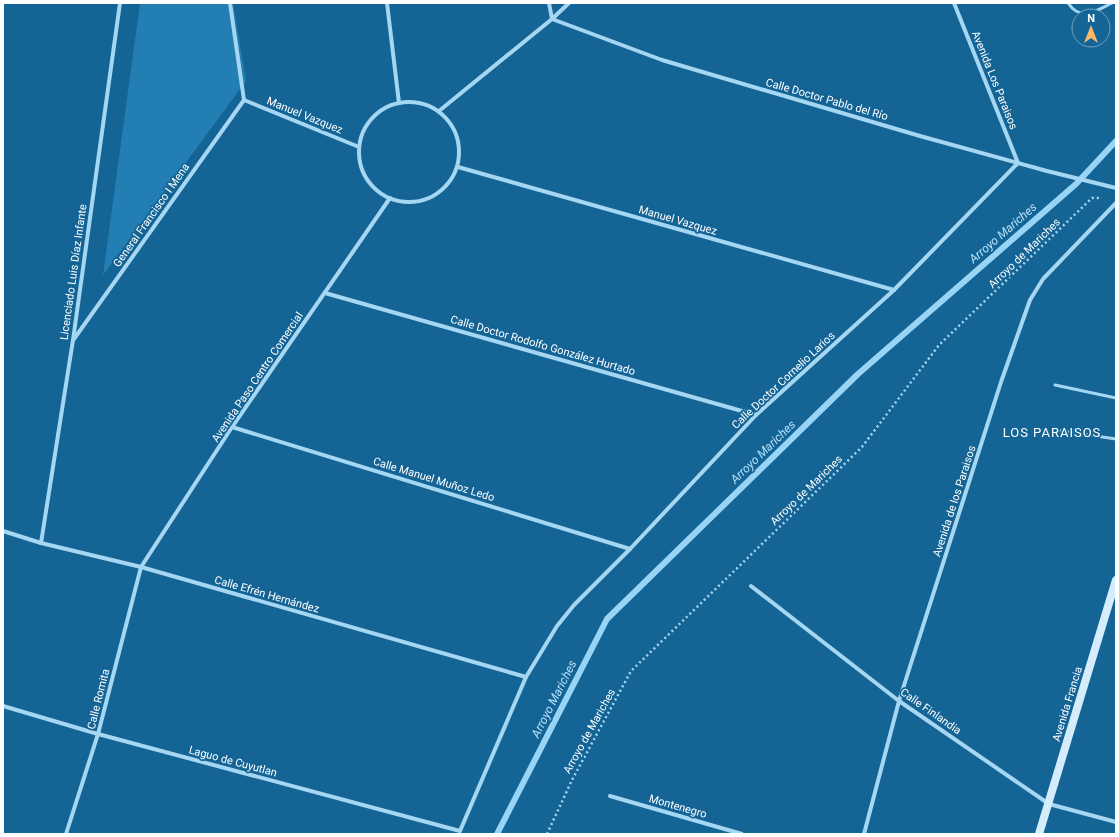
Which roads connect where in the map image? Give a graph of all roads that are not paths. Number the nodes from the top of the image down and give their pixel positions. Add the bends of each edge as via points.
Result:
1 (120, 3) edge
2 (230, 3) edge
3 (387, 3) edge
4 (549, 3) edge
5 (569, 3) edge
6 (954, 3) edge
7 (1068, 3) edge
8 (1112, 3) edge
9 (552, 19) junction
10 (244, 100) junction
11 (399, 103) junction
12 (439, 111) junction
13 (359, 147) junction
14 (1018, 163) junction
15 (458, 166) junction
16 (1116, 188) edge
17 (390, 198) junction
18 (1116, 203) edge
19 (894, 290) junction
20 (325, 293) junction
21 (73, 340) junction
22 (1055, 385) dead end
23 (1116, 398) edge
24 (756, 415) junction
25 (232, 428) junction
26 (1055, 430) dead end
27 (1116, 439) edge
28 (3, 531) edge
29 (41, 543) junction
30 (630, 549) junction
31 (141, 568) junction
32 (1116, 580) edge
33 (751, 586) dead end
34 (526, 677) junction
35 (899, 701) junction
36 (3, 706) edge
37 (98, 734) junction
38 (610, 796) dead end
39 (1049, 804) junction
40 (1116, 822) edge
41 (66, 834) edge
42 (742, 834) edge
43 (864, 834) edge
44 (1040, 834) edge

1 - 21 street, Licenciado Luis Díaz Infante
2 - 10 street
3 - 11 street
4 - 9 street
5 - 9 street
6 - 14 street, Avenida Los Paraisos
7 - 8 lane via 1073,10 1088,14
9 - 12 street
9 - 14 street, Calle Doctor Pablo del Río via 662,60
10 - 13 street, Manuel Vazquez
10 - 21 street, General Francisco I Mena
11 - 12 street via 413,102
11 - 13 street via 384,109 372,118 363,132
12 - 15 street via 450,122 457,136 460,151
13 - 17 street via 360,163 366,177 376,190
14 - 16 street, Calle Doctor Pablo del Río
14 - 19 street, Calle Doctor Cornelio Larios
15 - 17 street via 450,182 438,193 417,201 406,202
15 - 19 street, Manuel Vazquez
17 - 20 street, Avenida Paso Centro Comercial
18 - 35 street, Avenida de los Paraisos via 1043,279 1030,300 1001,382
19 - 24 street, Calle Doctor Cornelio Larios
20 - 24 street, Calle Doctor Rodolfo González Hurtado
20 - 25 street, Avenida Paso Centro Comercial
21 - 29 street, Licenciado Luis Díaz Infante
22 - 23 lane
24 - 30 street, Calle Doctor Cornelio Larios
25 - 30 street, Calle Manuel Muñoz Ledo
25 - 31 street, Avenida Paso Centro Comercial
26 - 27 lane
28 - 29 street, Calle Efrén Hernández
29 - 31 street, Calle Efrén Hernández
30 - 34 street, Calle Doctor Cornelio Larios via 570,610 557,626
31 - 34 street, Calle Efrén Hernández
31 - 37 street, Calle Romita
32 - 39 street, Avenida Francia
33 - 35 street, Calle Finlandia
34 - 37 street, Laguo de Cuyutlan via 460,831
35 - 39 street, Calle Finlandia
35 - 43 street, Avenida de los Paraisos
36 - 37 street, Laguo de Cuyutlan
37 - 41 street, Calle Romita
38 - 42 street, Montenegro
39 - 40 street, Calle Finlandia
39 - 44 street, Avenida Francia

